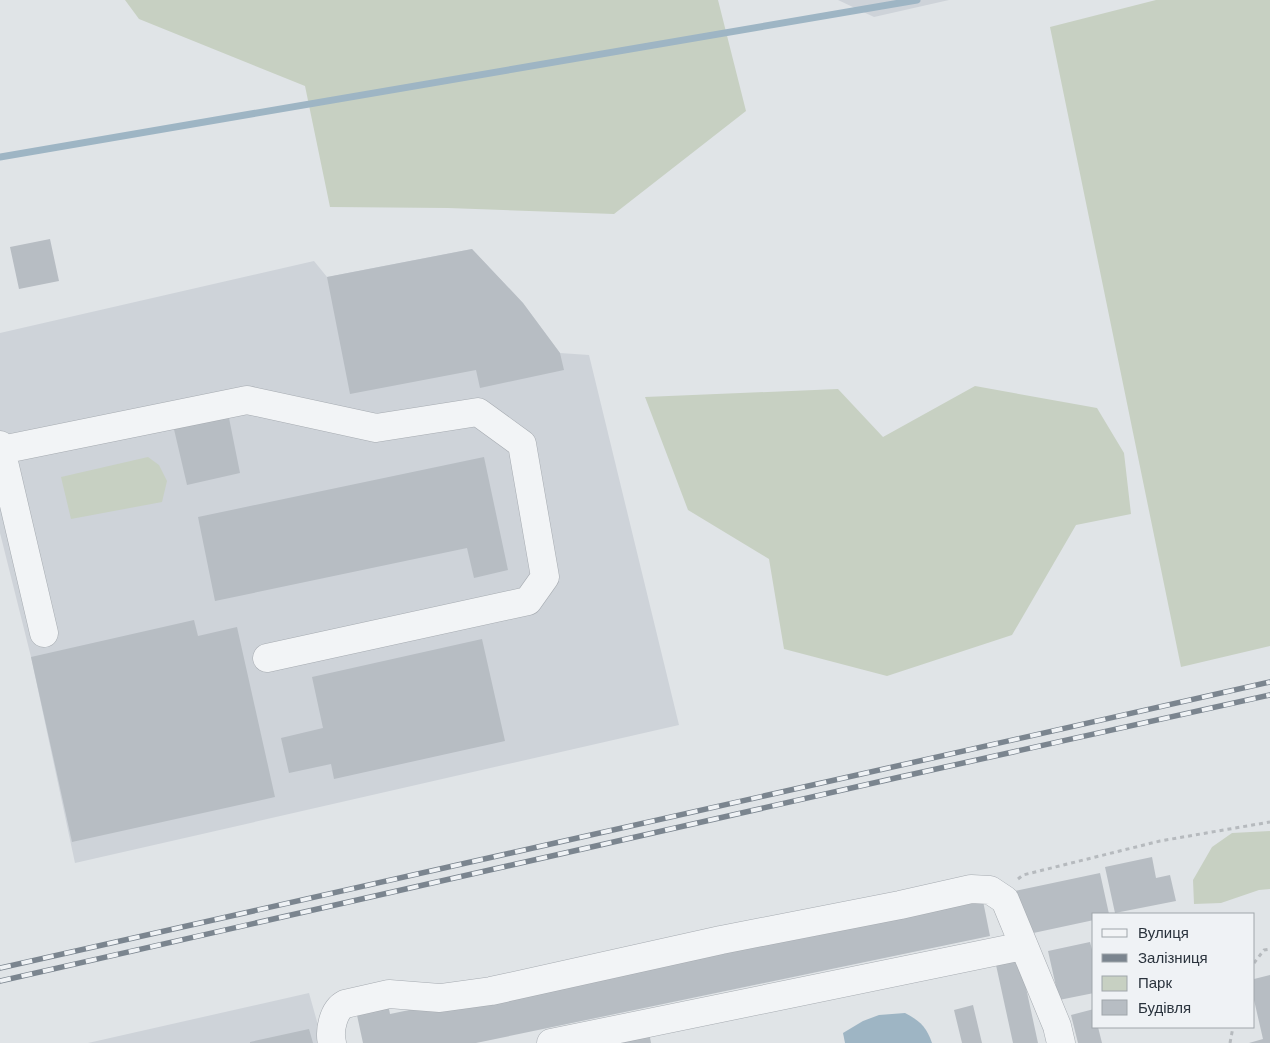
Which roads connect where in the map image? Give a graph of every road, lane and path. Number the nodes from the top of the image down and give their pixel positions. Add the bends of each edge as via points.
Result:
1 (1, 448) edge
2 (44, 633) dead end
3 (267, 658) dead end
4 (1270, 822) edge
5 (999, 896) junction
6 (1023, 946) junction
7 (1270, 949) edge
8 (1255, 962) edge
9 (1232, 1028) edge
10 (332, 1043) edge
11 (551, 1043) edge
12 (1061, 1043) edge
13 (1230, 1043) edge

1 - 2 lane
1 - 3 lane via 247,400 376,428 478,412 522,444 545,577 528,602
4 - 5 path via 1160,841 1023,875
5 - 6 lane via 1005,900
5 - 10 lane via 990,890 971,889 491,990 440,998 389,994 340,1007 330,1036
6 - 11 lane
6 - 12 lane
7 - 8 path via 1264,950
9 - 13 path

